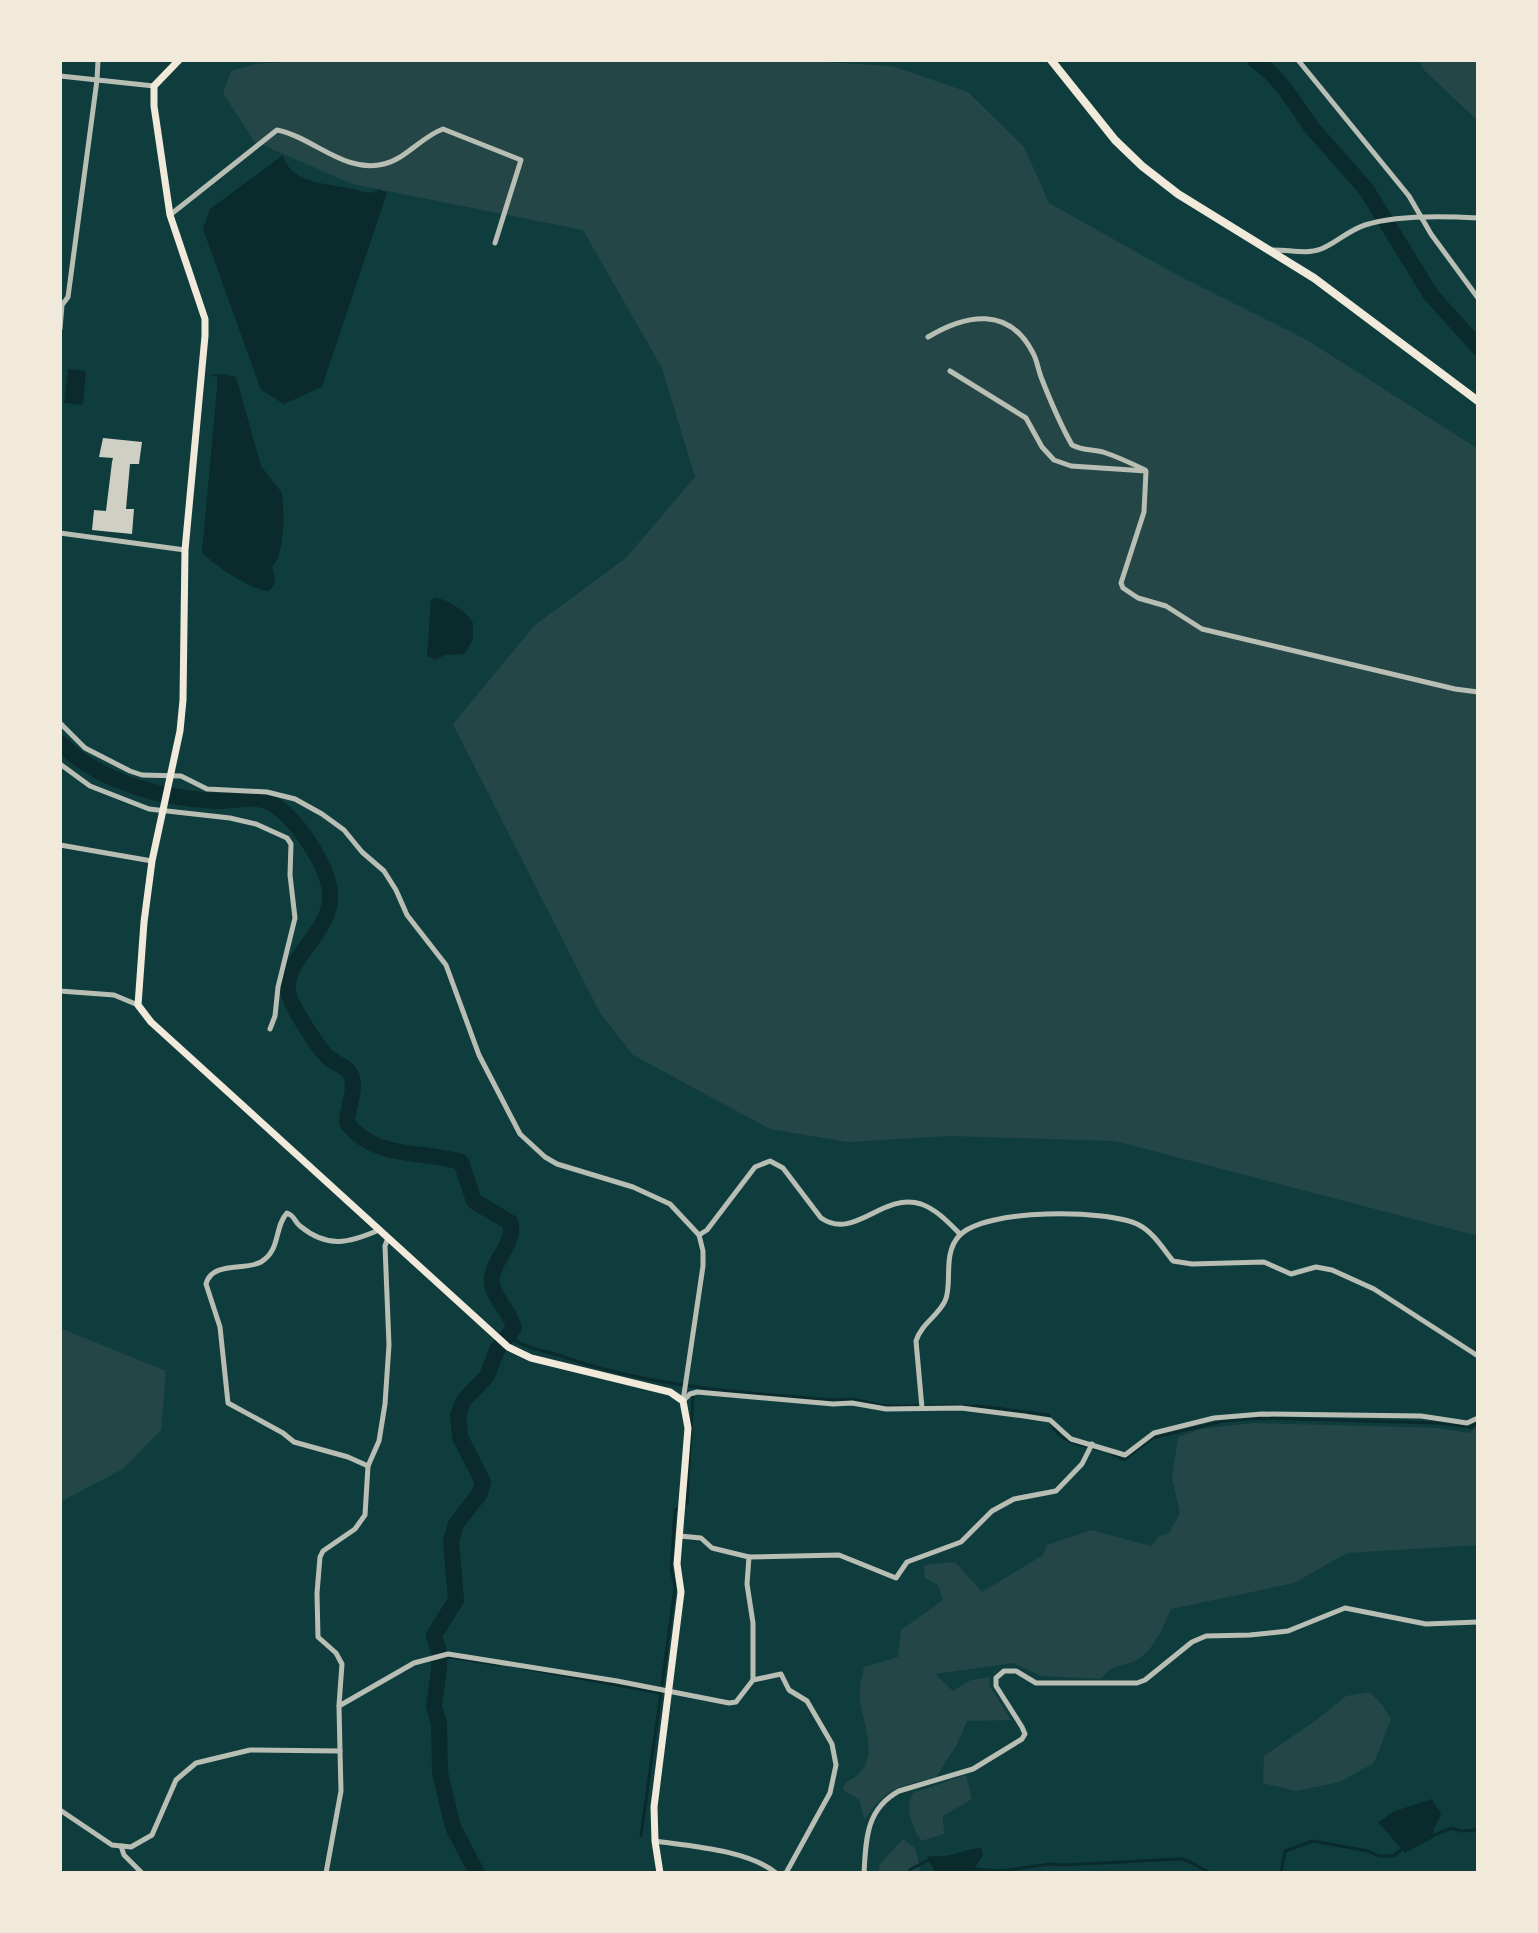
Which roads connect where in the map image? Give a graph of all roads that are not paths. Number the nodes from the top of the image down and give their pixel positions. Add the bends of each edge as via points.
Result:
1 (98, 60) edge
2 (179, 60) edge
3 (1051, 60) edge
4 (1298, 60) edge
5 (60, 76) edge
6 (97, 80) junction
7 (154, 86) junction
8 (170, 215) junction
9 (1478, 218) edge
10 (1424, 219) junction
11 (495, 243) dead end
12 (1269, 250) junction
13 (1478, 298) edge
14 (60, 329) edge
15 (928, 337) dead end
16 (950, 371) dead end
17 (1478, 401) edge
18 (1146, 471) junction
19 (60, 533) edge
20 (185, 550) junction
21 (1478, 692) edge
22 (60, 723) edge
23 (60, 764) edge
24 (171, 778) junction
25 (163, 808) junction
26 (60, 845) edge
27 (152, 861) junction
28 (60, 991) edge
29 (138, 1005) junction
30 (270, 1029) dead end
31 (379, 1230) junction
32 (960, 1234) junction
33 (699, 1235) junction
34 (388, 1238) junction
35 (1478, 1356) edge
36 (683, 1401) junction
37 (921, 1406) junction
38 (1478, 1418) edge
39 (1091, 1447) junction
40 (368, 1466) junction
41 (680, 1536) junction
42 (749, 1557) junction
43 (1478, 1622) edge
44 (753, 1680) junction
45 (667, 1691) junction
46 (339, 1706) junction
47 (340, 1751) junction
48 (60, 1810) edge
49 (655, 1841) junction
50 (121, 1846) junction
51 (142, 1873) edge
52 (326, 1873) edge
53 (659, 1873) edge
54 (776, 1873) edge
55 (786, 1873) edge
56 (864, 1873) edge

1 - 6 street
2 - 7 main road
3 - 12 main road via 1142,166
4 - 10 street
5 - 6 street
6 - 7 street
6 - 14 street
7 - 8 main road
8 - 11 street via 277,130 349,162 369,165 405,154 443,129 521,160
8 - 20 main road via 205,319
9 - 10 street
10 - 12 street via 1395,218 1361,226 1309,253
10 - 13 street
12 - 17 main road
15 - 18 street via 958,320 978,317 1005,323 1033,353 1072,445
16 - 18 street via 1026,418 1054,460
18 - 21 street via 1144,512 1121,583 1138,598 1166,606 1202,629
19 - 20 street
20 - 24 main road via 183,700
22 - 24 street via 85,748 115,764 142,775
23 - 25 street via 114,797 149,809
24 - 25 main road
24 - 33 street via 207,789 253,790 295,799 344,830 384,871 407,915 446,965 479,1055 520,1134 557,1164 670,1204
25 - 27 main road
25 - 30 street via 256,824 291,844 295,918
26 - 27 street
27 - 29 main road
28 - 29 street via 114,995
29 - 31 main road
31 - 34 main road
31 - 40 street via 334,1242 303,1228 287,1213 265,1260 217,1272 206,1284 220,1327 228,1403 294,1442
32 - 33 street via 932,1210 912,1202 885,1206 845,1225 828,1223 783,1168 770,1161 755,1167
32 - 35 street via 1009,1217 1078,1214 1130,1222 1147,1230 1173,1261 1264,1262 1291,1274 1316,1267 1343,1273
32 - 37 street via 949,1260 946,1299 916,1341
33 - 36 street via 703,1266
34 - 36 main road via 508,1347 531,1358 670,1392
34 - 40 street via 385,1404 377,1450
36 - 37 street via 697,1392 886,1409
36 - 41 main road via 688,1428
37 - 39 street via 1049,1420 1071,1439
38 - 39 street via 1467,1423 1421,1416 1262,1414 1201,1420 1154,1433 1125,1455
39 - 42 street via 1056,1491 1014,1499 992,1511 961,1542 907,1562 896,1578 839,1555
40 - 46 street via 361,1522 323,1551 318,1563 318,1637 342,1664
41 - 42 street via 701,1538 712,1548
41 - 45 main road via 681,1592
42 - 44 street
43 - 56 street via 1426,1624 1345,1608 1288,1631 1206,1636 1137,1683 1036,1683 1016,1671 1004,1671 996,1686 1022,1727 1022,1739 973,1769 889,1797 869,1825
44 - 45 street via 736,1702 729,1703
44 - 55 street via 781,1674 789,1690 807,1701 832,1744 836,1765 830,1793
45 - 46 street via 442,1655 414,1663
45 - 49 main road via 655,1790
46 - 47 street
47 - 50 street via 250,1750 196,1763 176,1780 152,1835 131,1847
47 - 52 street via 341,1791
48 - 50 street
49 - 53 main road
49 - 54 street via 745,1857
50 - 51 street

